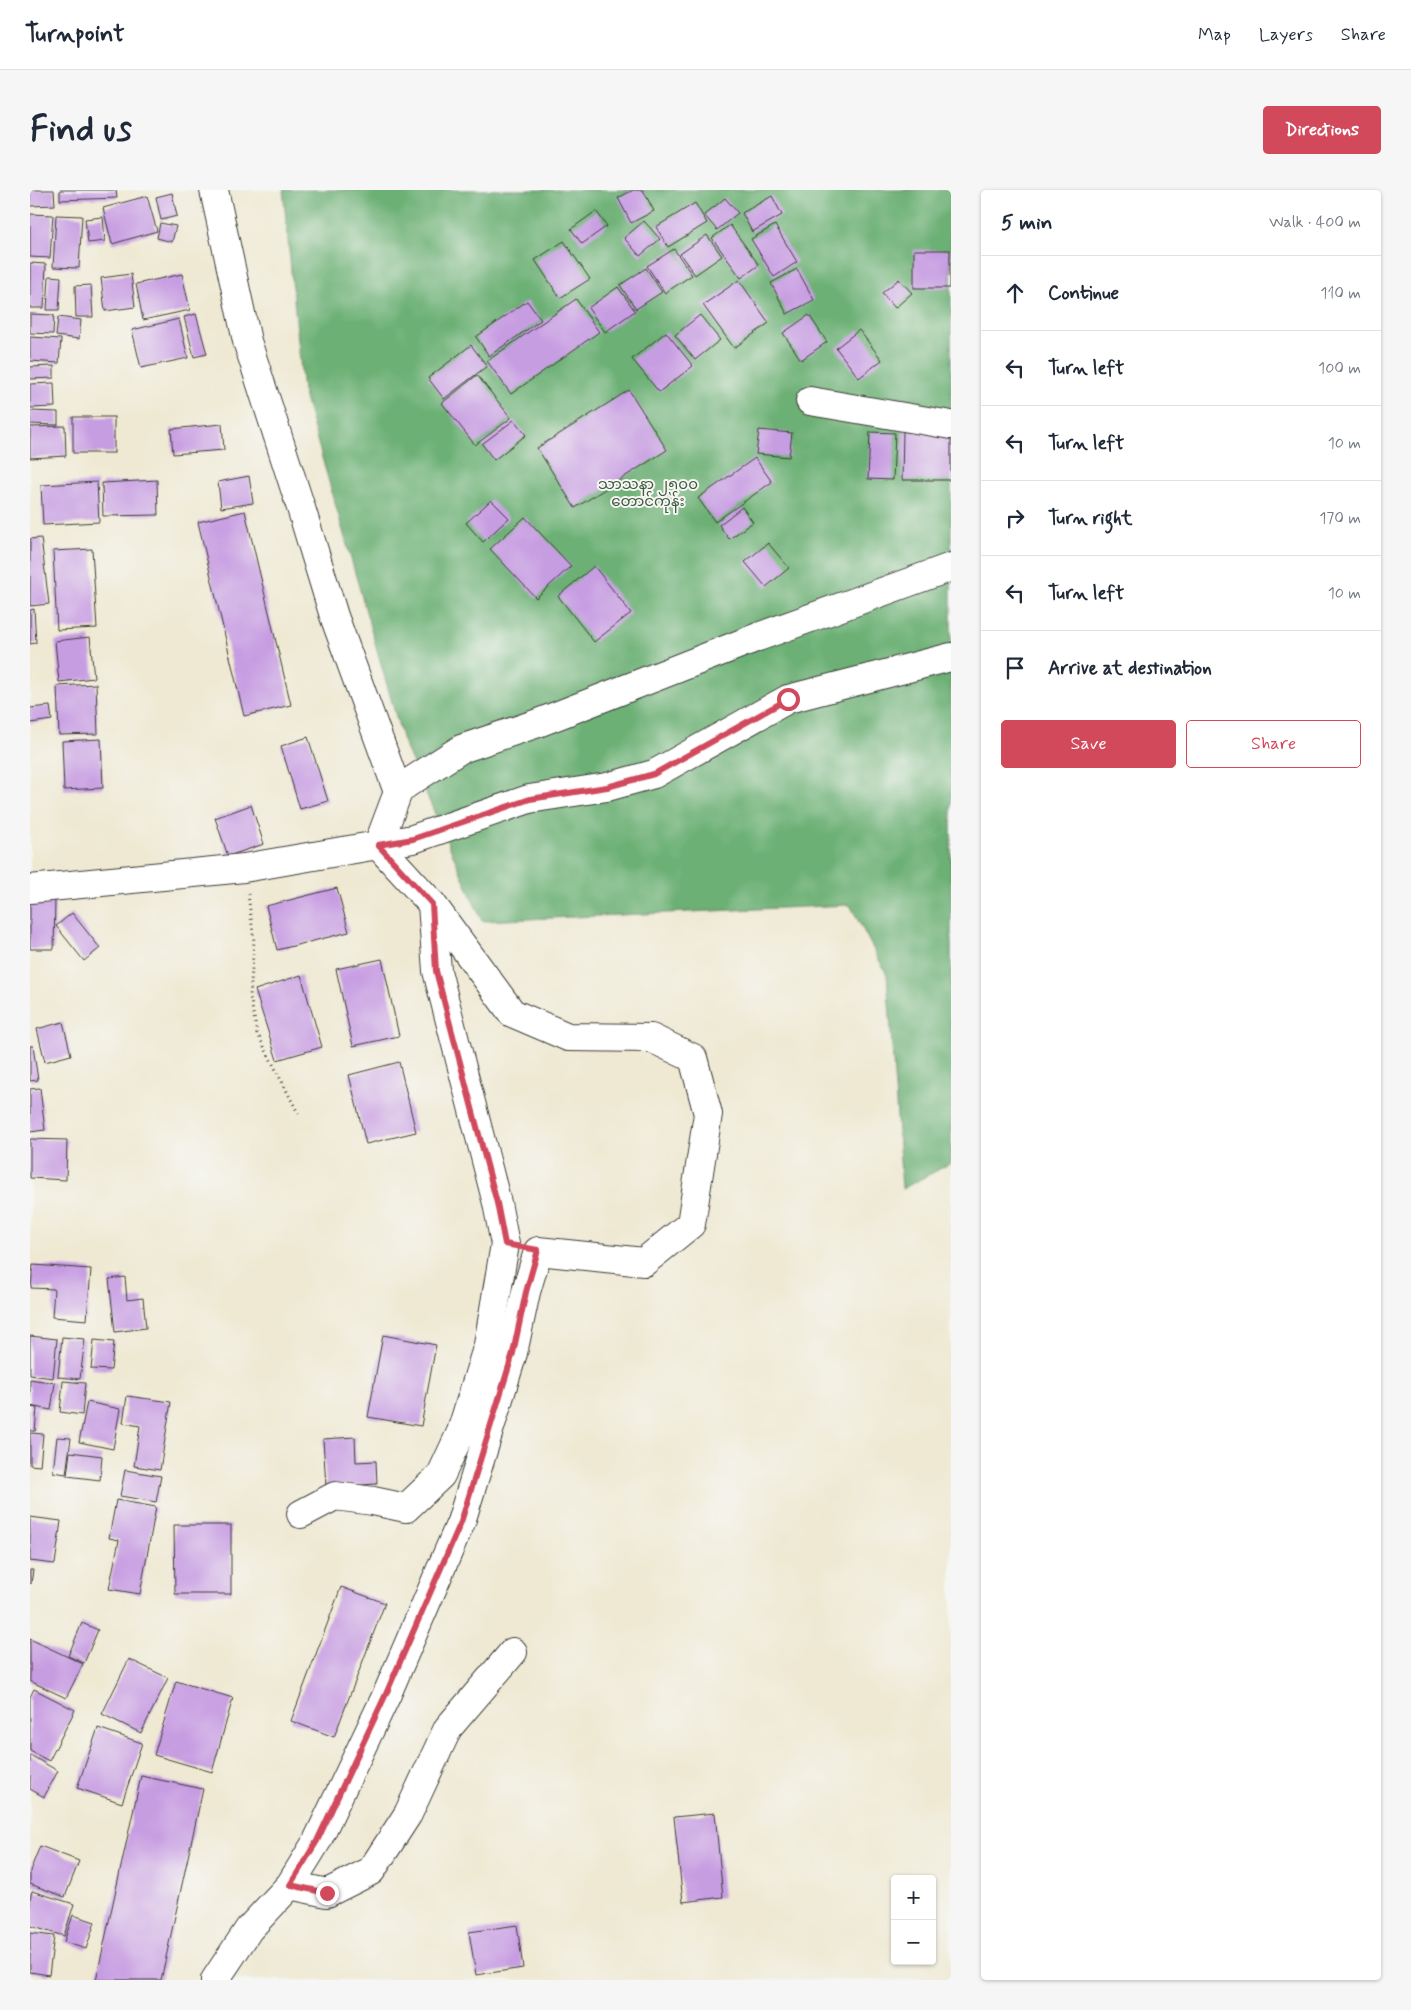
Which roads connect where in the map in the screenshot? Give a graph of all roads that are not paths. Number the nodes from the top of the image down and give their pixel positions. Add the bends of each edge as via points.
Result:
1 (214, 190) edge
2 (810, 401) dead end
3 (951, 424) edge
4 (951, 567) edge
5 (951, 657) edge
6 (398, 792) junction
7 (378, 845) junction
8 (30, 889) edge
9 (432, 904) junction
10 (505, 1244) junction
11 (538, 1250) junction
12 (301, 1514) dead end
13 (513, 1652) dead end
14 (290, 1885) junction
15 (215, 1980) edge

1 - 6 street via 247,341 334,616
2 - 3 street
4 - 6 street via 461,749
5 - 7 street via 788,699 654,774 607,787 530,799 413,839
6 - 7 street
7 - 8 street via 244,868
7 - 9 street
9 - 10 street via 436,971
9 - 11 street via 512,1013 568,1037 652,1038 692,1058 708,1114 691,1224 644,1262
10 - 11 street
10 - 12 street via 488,1345 461,1432 441,1475 406,1508 374,1500 335,1496
11 - 14 street via 513,1353 461,1522 362,1746 317,1841
13 - 14 street via 448,1728 408,1814 371,1871 327,1893
14 - 15 street via 249,1929

